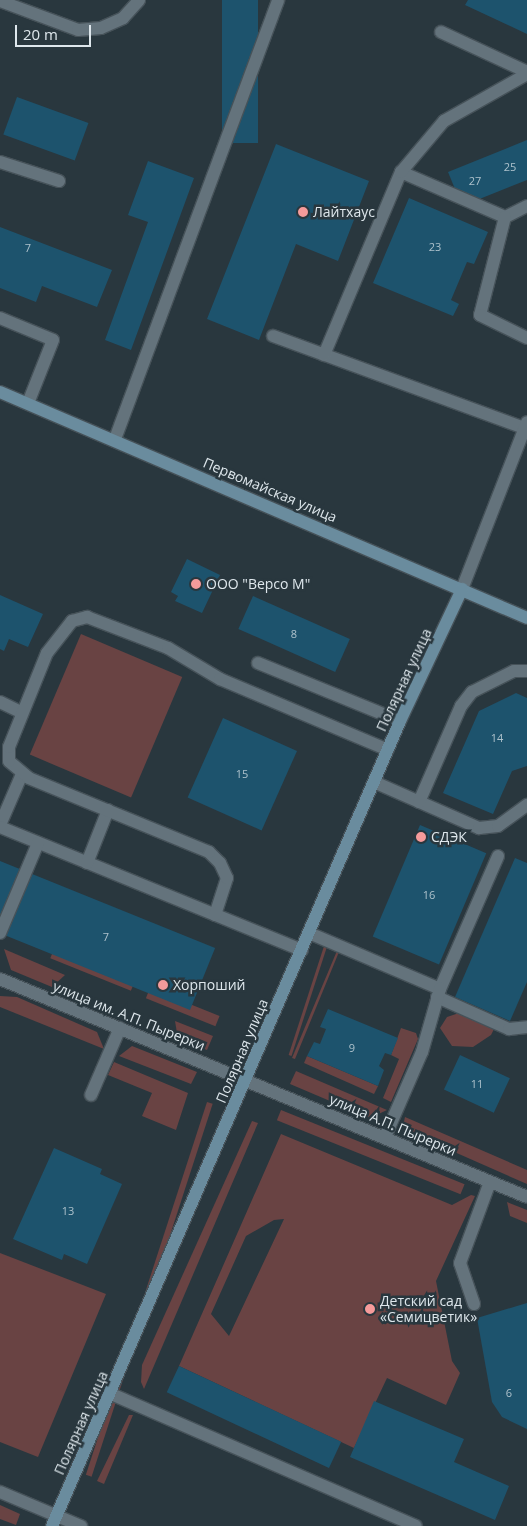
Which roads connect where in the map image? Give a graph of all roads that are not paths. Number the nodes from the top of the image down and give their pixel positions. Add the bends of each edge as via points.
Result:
1 (139, 0) edge
2 (278, 0) edge
3 (0, 1) edge
4 (441, 32) dead end
5 (527, 73) edge
6 (0, 162) edge
7 (401, 172) junction
8 (59, 181) dead end
9 (527, 206) edge
10 (504, 217) junction
11 (0, 318) edge
12 (274, 336) dead end
13 (527, 338) edge
14 (324, 355) junction
15 (0, 392) edge
16 (28, 403) junction
17 (526, 425) edge
18 (115, 439) junction
19 (462, 589) junction
20 (527, 618) edge
21 (258, 663) dead end
22 (527, 671) edge
23 (0, 702) edge
24 (23, 712) junction
25 (400, 721) junction
26 (388, 750) junction
27 (22, 774) junction
28 (374, 782) junction
29 (419, 802) junction
30 (527, 804) edge
31 (108, 810) junction
32 (0, 826) edge
33 (38, 843) junction
34 (498, 856) dead end
35 (87, 862) junction
36 (215, 915) junction
37 (0, 933) edge
38 (309, 933) junction
39 (302, 950) junction
40 (0, 980) edge
41 (439, 993) junction
42 (120, 1028) junction
43 (526, 1029) edge
44 (247, 1080) junction
45 (91, 1096) dead end
46 (385, 1137) junction
47 (490, 1182) junction
48 (527, 1197) edge
49 (474, 1304) dead end
50 (111, 1394) junction
51 (0, 1492) edge
52 (54, 1521) edge
53 (81, 1526) edge
54 (416, 1526) edge

1 - 3 street via 124,18 101,28 78,30
2 - 18 street
4 - 5 street
5 - 7 street via 444,121
6 - 8 street
7 - 10 street
7 - 14 street
9 - 10 street
10 - 13 street via 480,315
11 - 16 street via 54,340
12 - 14 street
14 - 17 street
15 - 16 main road, Первомайская улица
16 - 18 main road, Первомайская улица
17 - 19 street
18 - 19 main road, Первомайская улица
19 - 20 main road, Первомайская улица
19 - 25 main road, Полярная улица
21 - 25 street
22 - 29 street via 514,670 472,692 461,706
23 - 24 street
24 - 26 street via 60,633 72,621 87,617 168,648 220,679
24 - 27 street via 9,746 9,761
25 - 26 main road, Полярная улица
26 - 28 main road, Полярная улица
27 - 31 street
27 - 32 street
28 - 29 street
28 - 38 main road, Полярная улица
29 - 30 street via 479,828 498,826
31 - 35 street
31 - 36 street via 209,852 220,863 227,878
32 - 33 street
33 - 35 street
33 - 37 street
34 - 41 street
35 - 36 street
36 - 39 street
38 - 39 main road, Полярная улица
38 - 41 street
39 - 44 main road, Полярная улица
40 - 42 street, улица им. А.П. Пырерки
41 - 43 street via 509,1029
41 - 46 street via 422,1052
42 - 44 street, улица им. А.П. Пырерки
42 - 45 street
44 - 46 street, улица А.П. Пырерки
44 - 50 main road, Полярная улица
46 - 47 street, улица А.П. Пырерки
47 - 48 street, улица А.П. Пырерки
47 - 49 street via 460,1263
50 - 52 main road, Полярная улица
50 - 54 street
51 - 52 street
52 - 53 street

